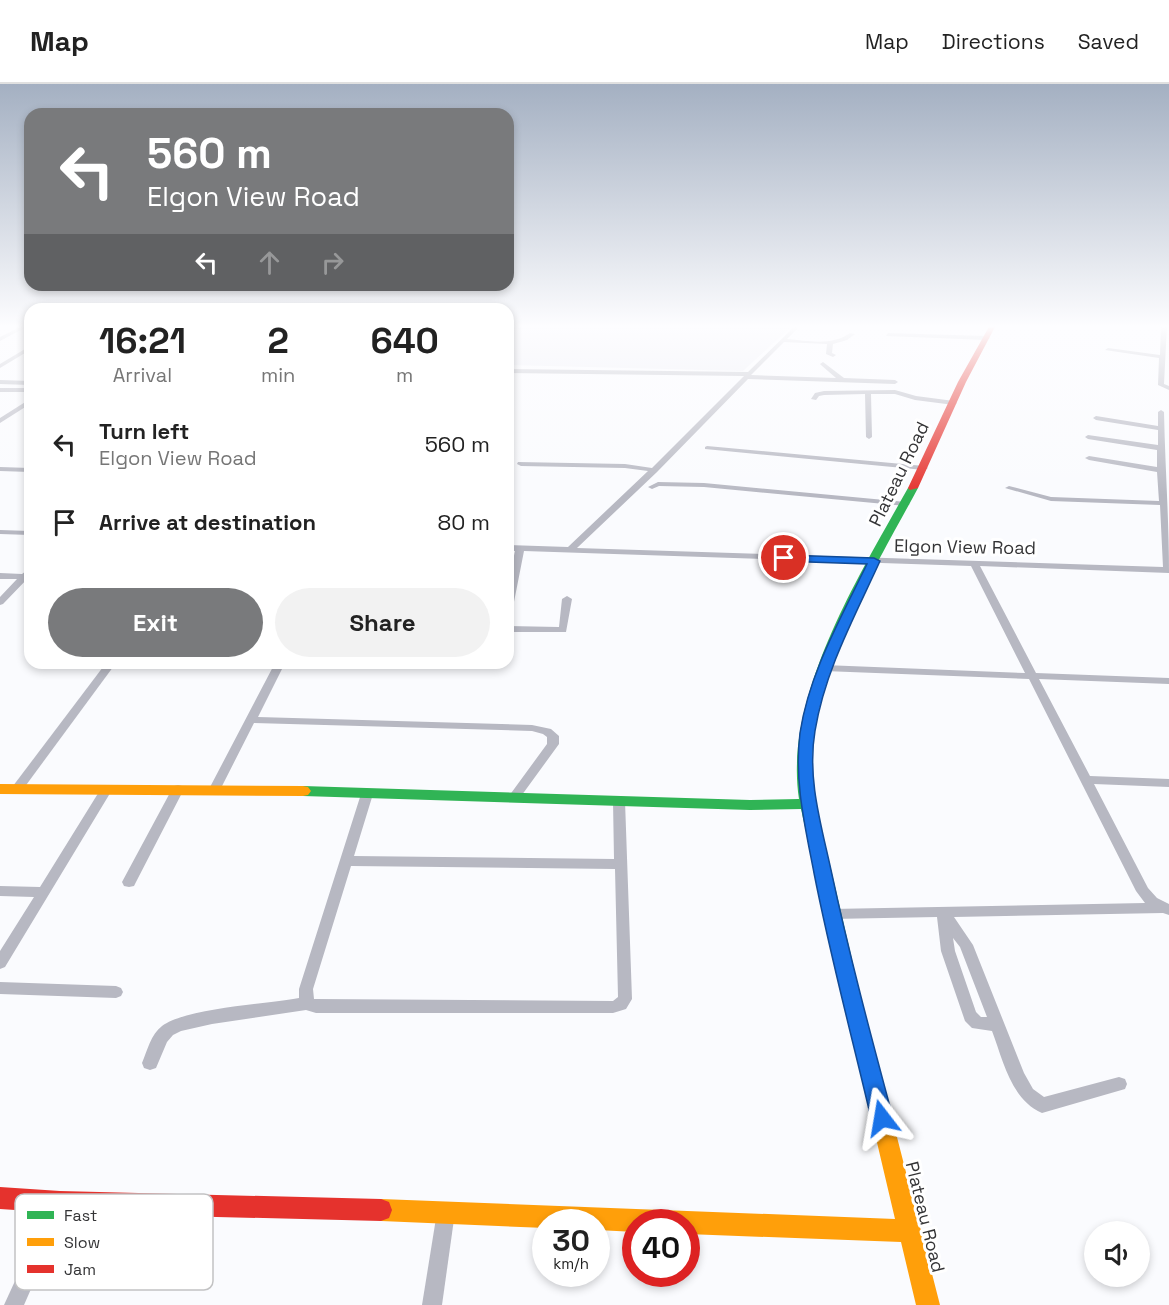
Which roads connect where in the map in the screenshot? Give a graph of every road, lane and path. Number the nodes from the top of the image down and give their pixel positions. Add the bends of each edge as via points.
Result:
1 (0, 382) edge
2 (741, 382) edge
3 (962, 382) edge
4 (22, 383) joint
5 (0, 390) edge
6 (11, 390) junction
7 (24, 390) edge
8 (868, 392) junction
9 (814, 399) dead end
10 (954, 403) junction
11 (24, 405) edge
12 (1161, 412) dead end
13 (1096, 418) dead end
14 (0, 421) edge
15 (1162, 429) junction
16 (868, 437) dead end
17 (1088, 437) dead end
18 (1164, 443) edge
19 (707, 448) dead end
20 (1089, 458) dead end
21 (521, 464) dead end
22 (1164, 467) edge
23 (924, 468) junction
24 (0, 469) edge
25 (24, 470) edge
26 (654, 471) junction
27 (651, 487) dead end
28 (1009, 488) dead end
29 (1163, 503) junction
30 (906, 504) junction
31 (0, 532) edge
32 (24, 533) edge
33 (514, 548) edge
34 (520, 549) junction
35 (569, 551) junction
36 (874, 561) junction
37 (974, 563) junction
38 (1168, 570) edge
39 (24, 574) edge
40 (0, 576) edge
41 (24, 577) edge
42 (514, 578) edge
43 (567, 599) dead end
44 (0, 602) edge
45 (514, 629) edge
46 (824, 668) junction
47 (107, 669) edge
48 (277, 669) edge
49 (1033, 677) junction
50 (1169, 681) edge
51 (251, 720) junction
52 (1086, 780) junction
53 (1169, 783) edge
54 (0, 789) edge
55 (17, 789) junction
56 (178, 789) junction
57 (215, 789) junction
58 (106, 790) junction
59 (367, 794) junction
60 (515, 796) junction
61 (619, 801) junction
62 (808, 804) junction
63 (346, 861) junction
64 (619, 864) junction
65 (129, 882) dead end
66 (0, 891) edge
67 (45, 892) junction
68 (1165, 909) edge
69 (943, 913) junction
70 (831, 914) junction
71 (0, 963) edge
72 (0, 988) edge
73 (116, 992) dead end
74 (307, 1004) junction
75 (997, 1025) junction
76 (150, 1063) dead end
77 (1119, 1084) dead end
78 (0, 1198) edge
79 (15, 1199) edge
80 (213, 1206) edge
81 (446, 1212) junction
82 (910, 1231) junction
83 (21, 1290) edge
84 (14, 1305) edge
85 (432, 1305) edge
86 (928, 1305) edge

1 - 4 street
2 - 26 street
3 - 10 street, Plateau Road
4 - 6 street
5 - 6 street
6 - 7 street
8 - 9 street via 824,393
8 - 10 street via 895,392
8 - 16 street
10 - 23 street, Plateau Road
11 - 14 street
12 - 15 street
13 - 15 street
15 - 18 street
17 - 18 street
18 - 22 street
19 - 23 street
20 - 22 street
21 - 26 street via 625,466
22 - 29 street
23 - 30 street, Plateau Road
24 - 25 street
26 - 35 street
27 - 30 street via 704,485
28 - 29 street via 1051,499
29 - 38 street
30 - 36 street, Plateau Road
31 - 32 street
33 - 34 street, Elgon View Road
34 - 35 street, Elgon View Road
34 - 42 street
35 - 36 street, Elgon View Road
36 - 37 street, Elgon View Road
36 - 46 street, Plateau Road
37 - 38 street, Elgon View Road
37 - 49 street
39 - 40 street
41 - 44 street
43 - 45 street via 564,630
46 - 49 street
46 - 62 street, Plateau Road via 808,731 804,768
47 - 55 street
48 - 51 street
49 - 50 street
49 - 52 street
51 - 57 street
51 - 60 street via 547,731 553,736 553,744
52 - 53 street
52 - 68 street via 1143,891
54 - 55 street
55 - 58 street
56 - 57 street
56 - 58 street
56 - 65 street
57 - 59 street
58 - 67 street
59 - 60 street
59 - 63 street
60 - 61 street
61 - 62 street
61 - 64 street
62 - 70 street, Plateau Road
63 - 64 street
63 - 74 street via 306,989
64 - 74 street via 625,999 621,1004
66 - 67 street
67 - 71 street
68 - 69 street
69 - 70 street
69 - 75 street via 966,945
69 - 75 street via 948,951 970,1016 977,1023
70 - 82 street, Plateau Road
72 - 73 street
74 - 76 street via 189,1022 168,1030
75 - 77 street via 1027,1094 1042,1105
78 - 79 street
80 - 81 street
81 - 82 street
81 - 85 street
82 - 86 street, Plateau Road
83 - 84 street

